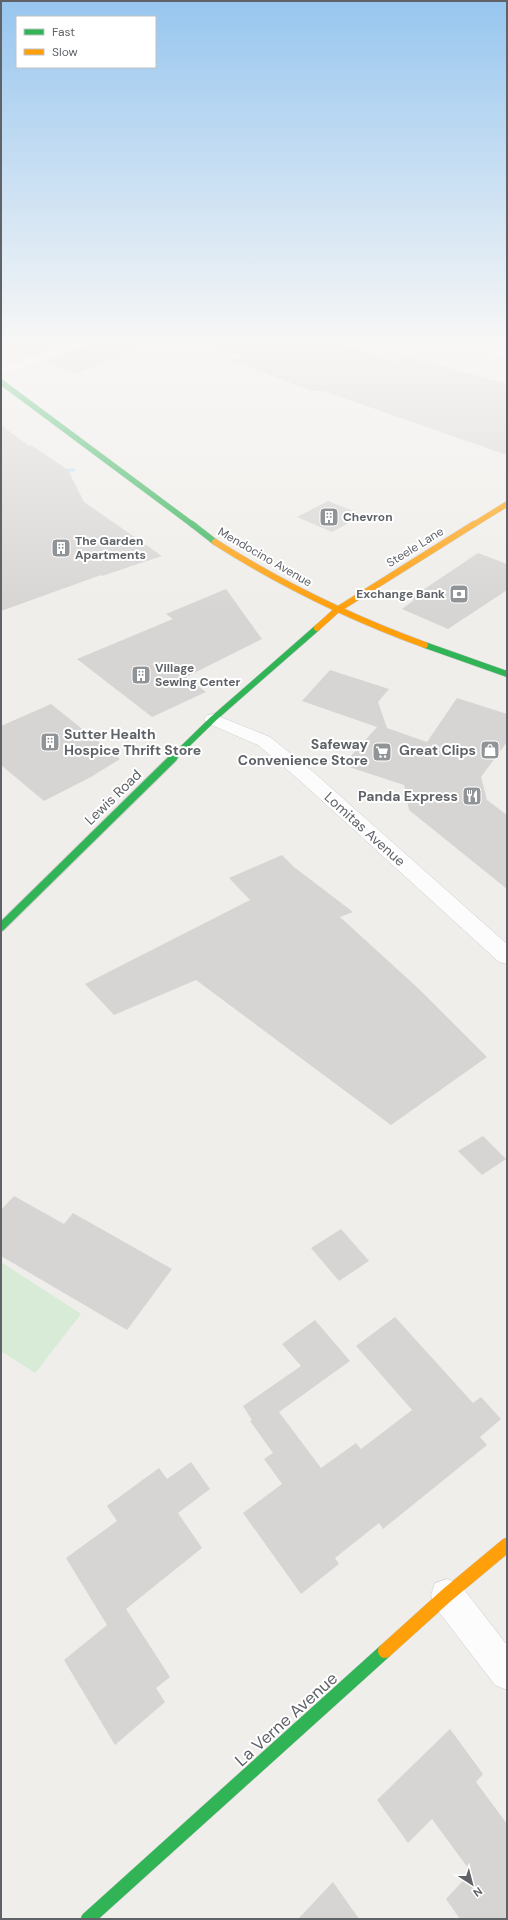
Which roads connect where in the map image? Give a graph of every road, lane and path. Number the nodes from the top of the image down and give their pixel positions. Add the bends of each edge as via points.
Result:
1 (67, 432) edge
2 (507, 504) edge
3 (337, 610) junction
4 (507, 674) edge
5 (213, 719) junction
6 (1, 927) edge
7 (507, 956) edge
8 (507, 1545) edge
9 (447, 1595) junction
10 (507, 1673) edge
11 (88, 1919) edge

1 - 3 main road, Mendocino Avenue via 211,540 242,560
2 - 3 main road, Steele Lane
3 - 4 main road, Mendocino Avenue
3 - 5 main road, Lewis Road
5 - 6 main road, Lewis Road
5 - 7 street, Lomitas Avenue via 264,741 310,779
8 - 9 main road, La Verne Avenue
9 - 10 street
9 - 11 main road, La Verne Avenue

